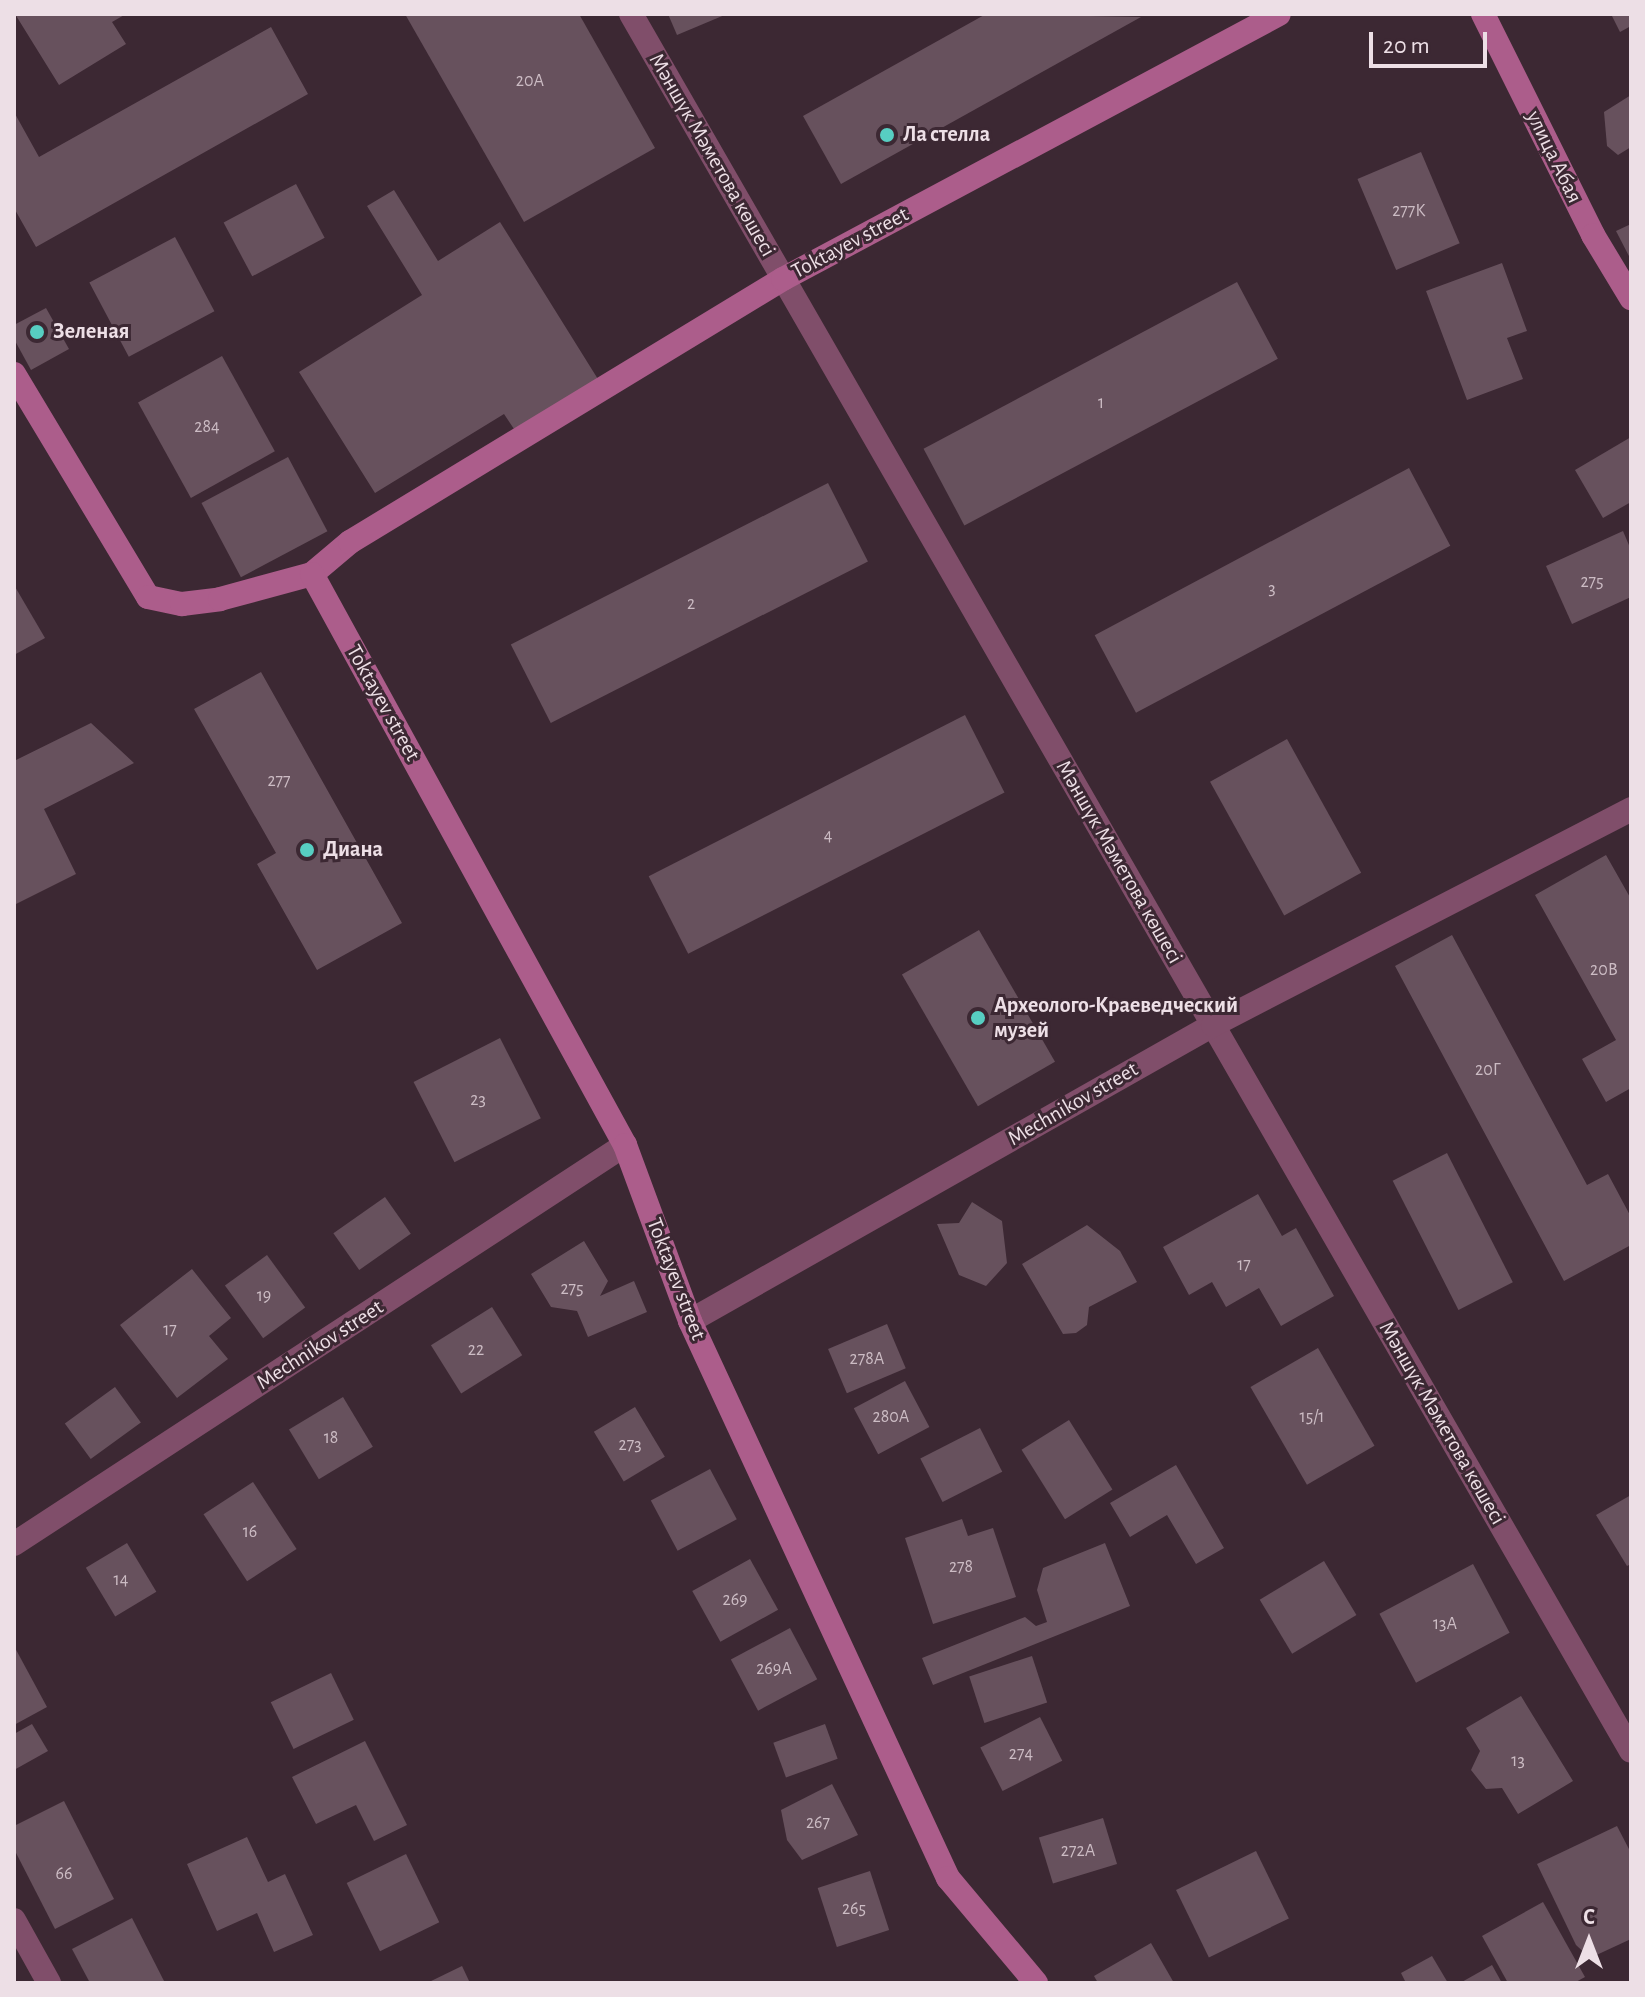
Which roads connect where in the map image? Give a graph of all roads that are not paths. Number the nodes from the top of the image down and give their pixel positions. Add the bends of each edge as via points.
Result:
1 (631, 14) edge
2 (1279, 14) edge
3 (1483, 14) edge
4 (783, 279) junction
5 (1631, 298) edge
6 (14, 374) edge
7 (312, 574) junction
8 (1631, 809) edge
9 (1213, 1025) junction
10 (625, 1145) junction
11 (690, 1321) junction
12 (14, 1544) edge
13 (1631, 1751) edge
14 (14, 1920) edge
15 (49, 1983) edge
16 (1036, 1983) edge

1 - 4 street, Мәншүк Мәметова көшесі
2 - 4 street, Toktayev street
3 - 5 street, улица Абая via 1593,235
4 - 7 street, Toktayev street via 350,542
4 - 9 street, Мәншүк Мәметова көшесі
6 - 7 street, Toktayev street via 148,597 182,604 220,599
7 - 10 street, Toktayev street
8 - 9 street, Mechnikov street
9 - 11 street, Mechnikov street
9 - 13 street, Мәншүк Мәметова көшесі
10 - 11 street, Toktayev street
10 - 12 street, Mechnikov street
11 - 16 street, Toktayev street via 948,1878
14 - 15 street

